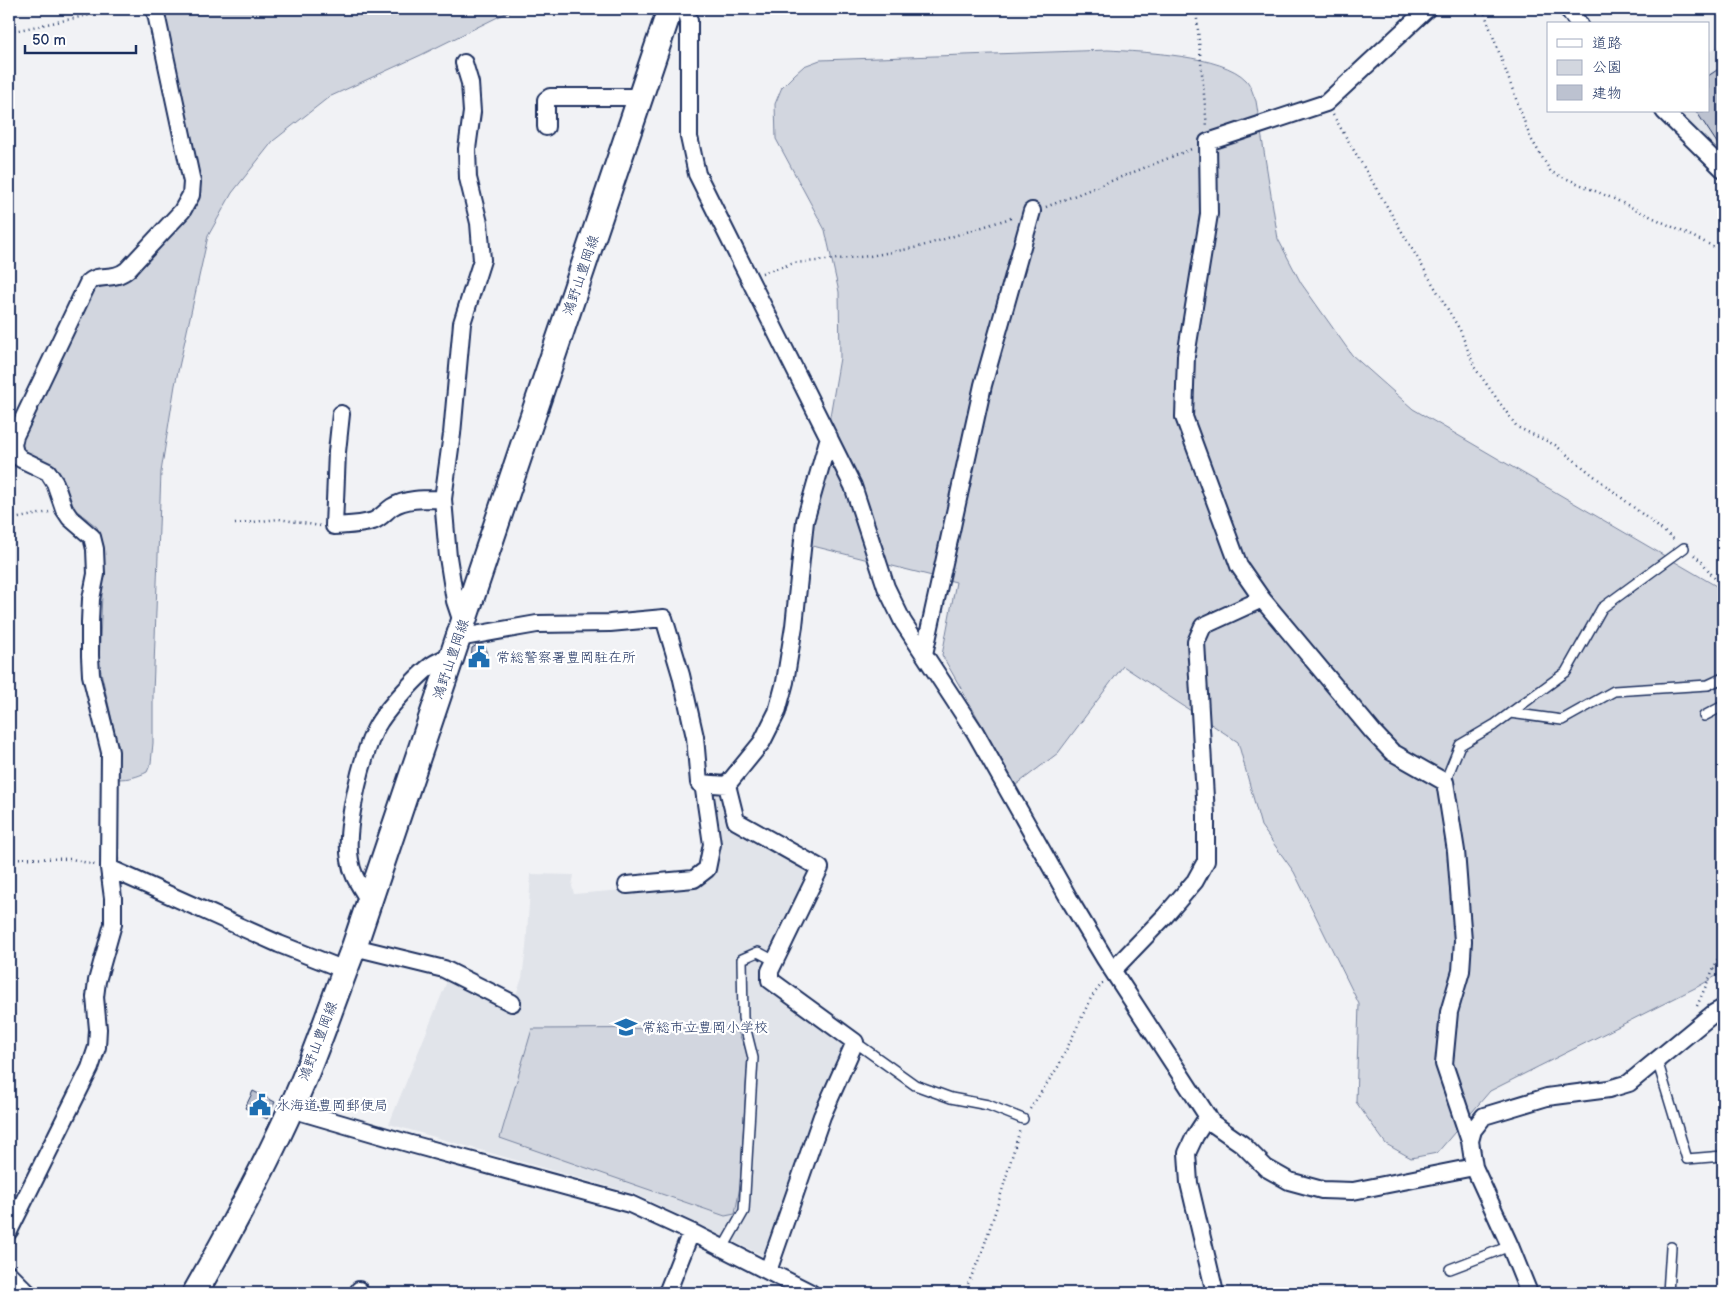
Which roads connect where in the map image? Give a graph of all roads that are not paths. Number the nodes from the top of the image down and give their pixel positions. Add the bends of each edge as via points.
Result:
1 (155, 9) edge
2 (670, 9) edge
3 (686, 9) edge
4 (1427, 9) edge
5 (1568, 9) edge
6 (1578, 22) edge
7 (464, 63) dead end
8 (640, 98) junction
9 (1665, 112) edge
10 (546, 127) dead end
11 (1723, 169) edge
12 (1032, 211) road end
13 (341, 414) dead end
14 (829, 437) junction
15 (443, 500) junction
16 (1684, 548) road end
17 (1262, 599) junction
18 (458, 639) junction
19 (924, 654) junction
20 (1723, 678) edge
21 (1723, 706) edge
22 (1510, 714) junction
23 (1704, 716) dead end
24 (1445, 782) junction
25 (703, 784) junction
26 (727, 785) junction
27 (109, 868) junction
28 (627, 885) dead end
29 (369, 900) junction
30 (354, 947) junction
31 (775, 961) junction
32 (345, 970) junction
33 (1113, 970) junction
34 (512, 1003) dead end
35 (1723, 1008) edge
36 (855, 1042) junction
37 (1657, 1060) junction
38 (291, 1109) junction
39 (1208, 1116) junction
40 (1023, 1119) dead end
41 (1470, 1141) junction
42 (1723, 1156) edge
43 (1474, 1168) junction
44 (9, 1231) edge
45 (691, 1232) junction
46 (1510, 1246) junction
47 (1671, 1247) dead end
48 (723, 1248) junction
49 (1450, 1268) dead end
50 (768, 1271) junction
51 (9, 1274) edge
52 (28, 1293) edge
53 (195, 1293) edge
54 (667, 1293) edge
55 (812, 1293) edge
56 (1215, 1293) edge
57 (1529, 1293) edge
58 (1668, 1293) edge

1 - 27 street via 192,182 191,195 182,211 127,270 120,275 92,279 88,283 14,444 15,453 22,459 48,472 64,509 92,537 95,548 90,656 91,676 110,752
2 - 8 main road, 鴻野山豊岡線
3 - 14 street via 689,21 689,137 697,174
4 - 17 street via 1326,103 1208,142 1209,214 1186,356 1184,417 1239,566
5 - 6 street
7 - 15 street via 470,83 472,112 467,149 468,178 479,223 482,260 462,322
8 - 10 street via 550,97 546,100
8 - 18 main road, 鴻野山豊岡線
9 - 11 street
12 - 19 street via 983,385
13 - 15 street via 334,526 375,520 393,506 406,502
14 - 19 street via 853,486 886,587
14 - 26 street via 805,521 794,626 777,712 762,742
15 - 18 street
16 - 22 lane via 1602,608 1566,672
17 - 24 street via 1392,752
17 - 33 street via 1204,626 1196,642 1206,861 1195,881
18 - 25 street via 537,624 610,624 664,618 695,737 699,784
18 - 29 main road, 鴻野山豊岡線
18 - 29 street via 407,690 380,721 370,740 353,802 348,846 355,879
19 - 33 street via 975,732
20 - 22 lane via 1708,685 1614,691 1562,720
21 - 23 lane
22 - 24 lane via 1460,745
24 - 41 street via 1456,852 1463,942 1461,971 1449,1012 1444,1064
25 - 26 street
25 - 28 street via 712,844 707,869 694,879
26 - 31 street via 736,821 820,868
27 - 32 street
27 - 44 street via 113,924 97,981 97,1047 90,1068
29 - 30 main road, 鴻野山豊岡線
30 - 32 main road, 鴻野山豊岡線
30 - 34 street via 444,969
31 - 36 street via 770,980
31 - 48 lane via 758,952 742,959 743,1018 753,1058 744,1211
32 - 38 main road, 鴻野山豊岡線
33 - 39 street
35 - 37 street
36 - 40 lane via 915,1085 951,1098 988,1105
36 - 50 street via 822,1116
37 - 41 street via 1629,1083 1609,1089 1547,1097 1484,1116 1473,1130
37 - 42 lane via 1687,1159
38 - 45 street via 630,1204
38 - 53 main road, 鴻野山豊岡線 via 233,1226
39 - 43 street via 1212,1123 1242,1144 1266,1168 1289,1180 1322,1190 1353,1191
39 - 56 street via 1187,1153 1189,1183
41 - 43 street
43 - 46 street
45 - 48 street
45 - 54 street
46 - 49 lane
46 - 57 street
47 - 58 lane
48 - 50 street
50 - 55 street
51 - 52 street

